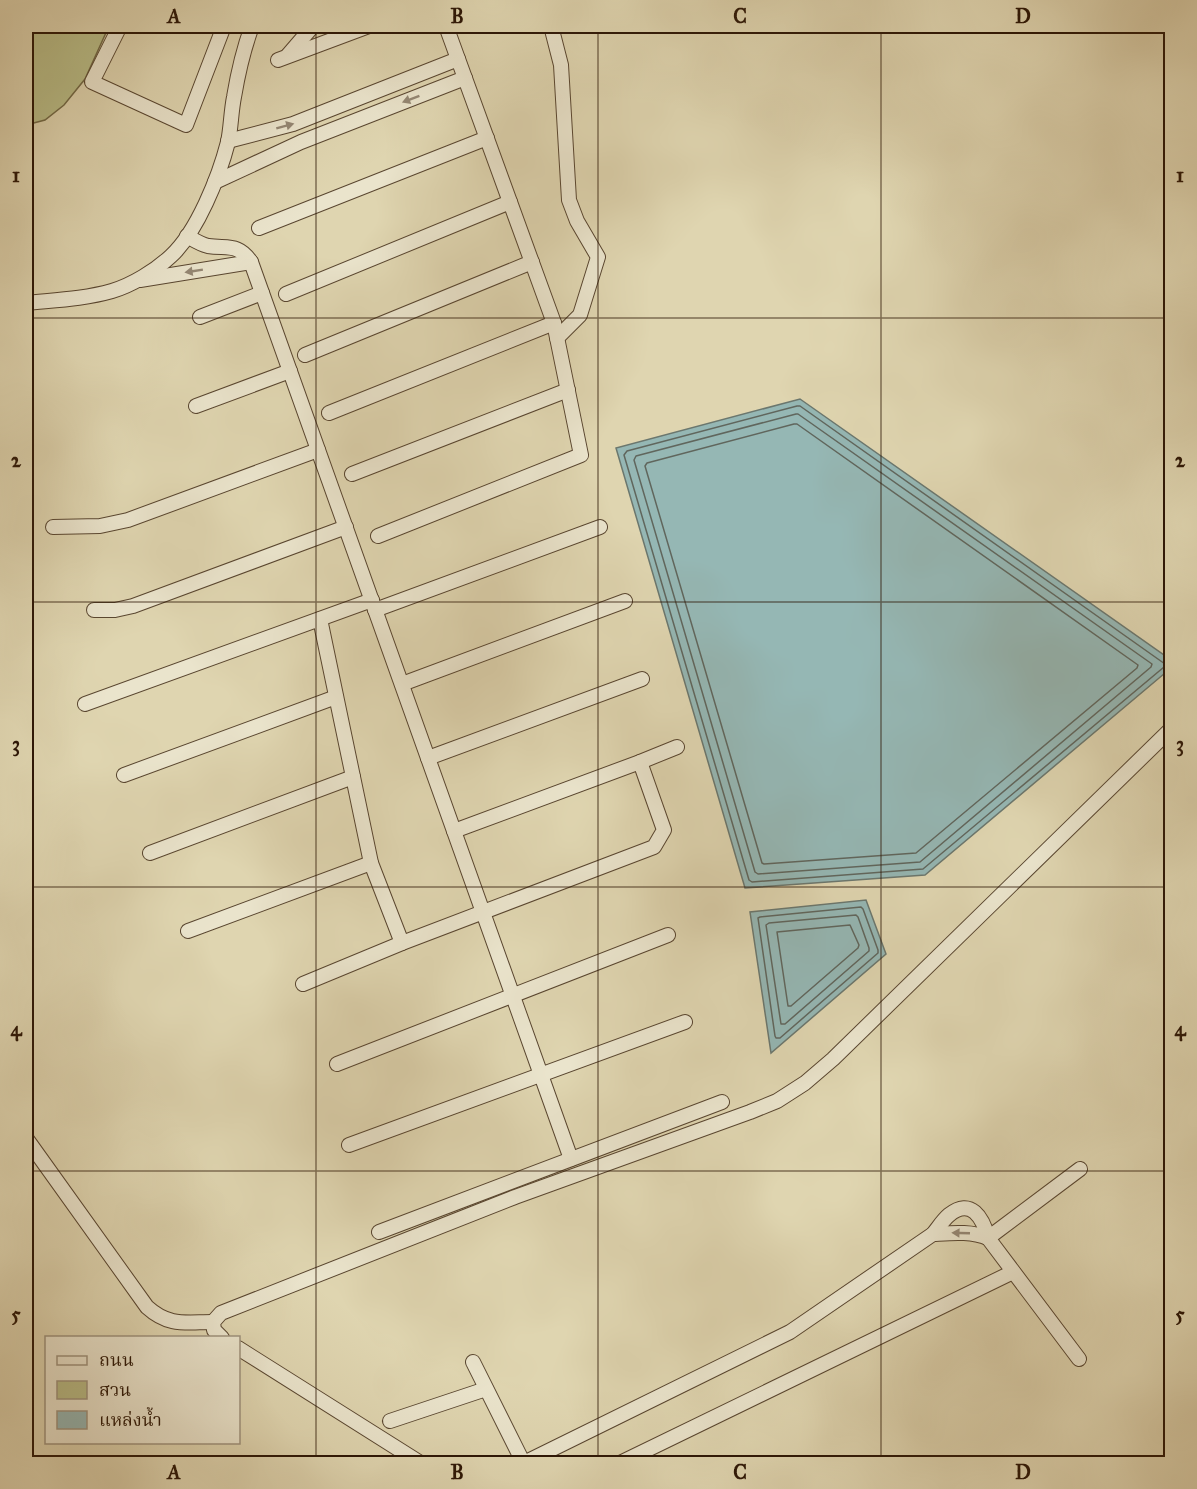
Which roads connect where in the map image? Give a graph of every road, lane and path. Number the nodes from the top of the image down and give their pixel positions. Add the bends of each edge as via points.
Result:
1 (120, 26) edge
2 (224, 26) edge
3 (252, 26) edge
4 (313, 26) edge
5 (369, 26) edge
6 (446, 26) edge
7 (551, 26) edge
8 (458, 59) junction
9 (465, 78) junction
10 (487, 138) junction
11 (228, 141) junction
12 (215, 182) junction
13 (510, 202) junction
14 (259, 228) dead end
15 (187, 236) junction
16 (532, 261) junction
17 (251, 262) junction
18 (137, 280) junction
19 (262, 293) junction
20 (286, 294) dead end
21 (26, 303) edge
22 (200, 317) dead end
23 (554, 323) junction
24 (557, 338) junction
25 (305, 355) dead end
26 (290, 371) junction
27 (568, 390) junction
28 (196, 406) dead end
29 (329, 413) dead end
30 (318, 450) junction
31 (352, 474) dead end
32 (53, 527) dead end
33 (345, 527) junction
34 (600, 527) dead end
35 (378, 536) dead end
36 (625, 601) dead end
37 (374, 605) junction
38 (94, 610) dead end
39 (320, 619) junction
40 (642, 679) dead end
41 (402, 684) junction
42 (336, 697) junction
43 (85, 704) dead end
44 (1172, 728) edge
45 (677, 747) dead end
46 (428, 758) junction
47 (640, 762) junction
48 (124, 775) dead end
49 (353, 777) junction
50 (454, 831) junction
51 (150, 853) dead end
52 (371, 862) junction
53 (483, 912) junction
54 (188, 931) dead end
55 (668, 935) dead end
56 (402, 943) junction
57 (303, 984) dead end
58 (513, 994) junction
59 (685, 1022) dead end
60 (337, 1064) dead end
61 (542, 1076) junction
62 (722, 1102) dead end
63 (26, 1138) edge
64 (350, 1145) dead end
65 (571, 1159) junction
66 (1080, 1169) dead end
67 (378, 1232) dead end
68 (933, 1234) junction
69 (988, 1238) junction
70 (1013, 1272) junction
71 (213, 1322) junction
72 (220, 1336) edge
73 (240, 1349) edge
74 (1079, 1359) dead end
75 (472, 1362) dead end
76 (486, 1389) junction
77 (390, 1421) dead end
78 (530, 1462) edge
79 (422, 1464) edge
80 (511, 1464) edge
81 (618, 1464) edge

1 - 2 street via 92,82 186,125
3 - 11 street via 234,96
4 - 5 street via 282,59
6 - 8 street
7 - 24 street via 561,65 569,200 598,257 580,315
8 - 9 street
11 -> 8 street via 293,124
9 - 10 street
9 -> 12 street via 301,142
10 - 13 street
10 - 14 street
11 - 12 street
12 - 15 street
13 - 16 street
13 - 20 street
15 - 17 street via 207,246 235,248
15 - 18 street via 171,256
16 - 23 street
16 - 25 street
17 -> 18 street
17 - 19 street
18 - 21 street via 82,298
19 - 22 street
19 - 26 street
23 - 24 street
23 - 29 street
24 - 27 street
26 - 28 street
26 - 30 street
27 - 31 street
27 - 35 street via 581,455
30 - 32 street via 128,520 100,526
30 - 33 street
33 - 37 street
33 - 38 street via 133,606
34 - 37 street
36 - 41 street
37 - 39 street
37 - 41 street
39 - 42 street
39 - 43 street
40 - 46 street
41 - 46 street
42 - 48 street
42 - 49 street
44 - 71 street via 841,1051 805,1083 777,1101 504,1202 221,1313
45 - 47 street
46 - 50 street
47 - 50 street
47 - 53 street via 664,830 654,847
49 - 51 street
49 - 52 street
50 - 53 street
52 - 54 street
52 - 56 street
53 - 56 street
53 - 58 street
55 - 58 street
56 - 57 street
58 - 60 street
58 - 61 street
59 - 61 street
61 - 64 street
61 - 65 street
62 - 65 street
63 - 71 street via 147,1307 168,1321
65 - 67 street
66 - 69 street
69 -> 68 street via 968,1233
68 - 69 street via 947,1216 966,1208 980,1217
68 - 78 street via 790,1332
69 - 70 street
70 - 74 street
70 - 81 street
71 - 72 street
73 - 79 street
75 - 76 street
76 - 77 street
76 - 78 street
78 - 80 street

